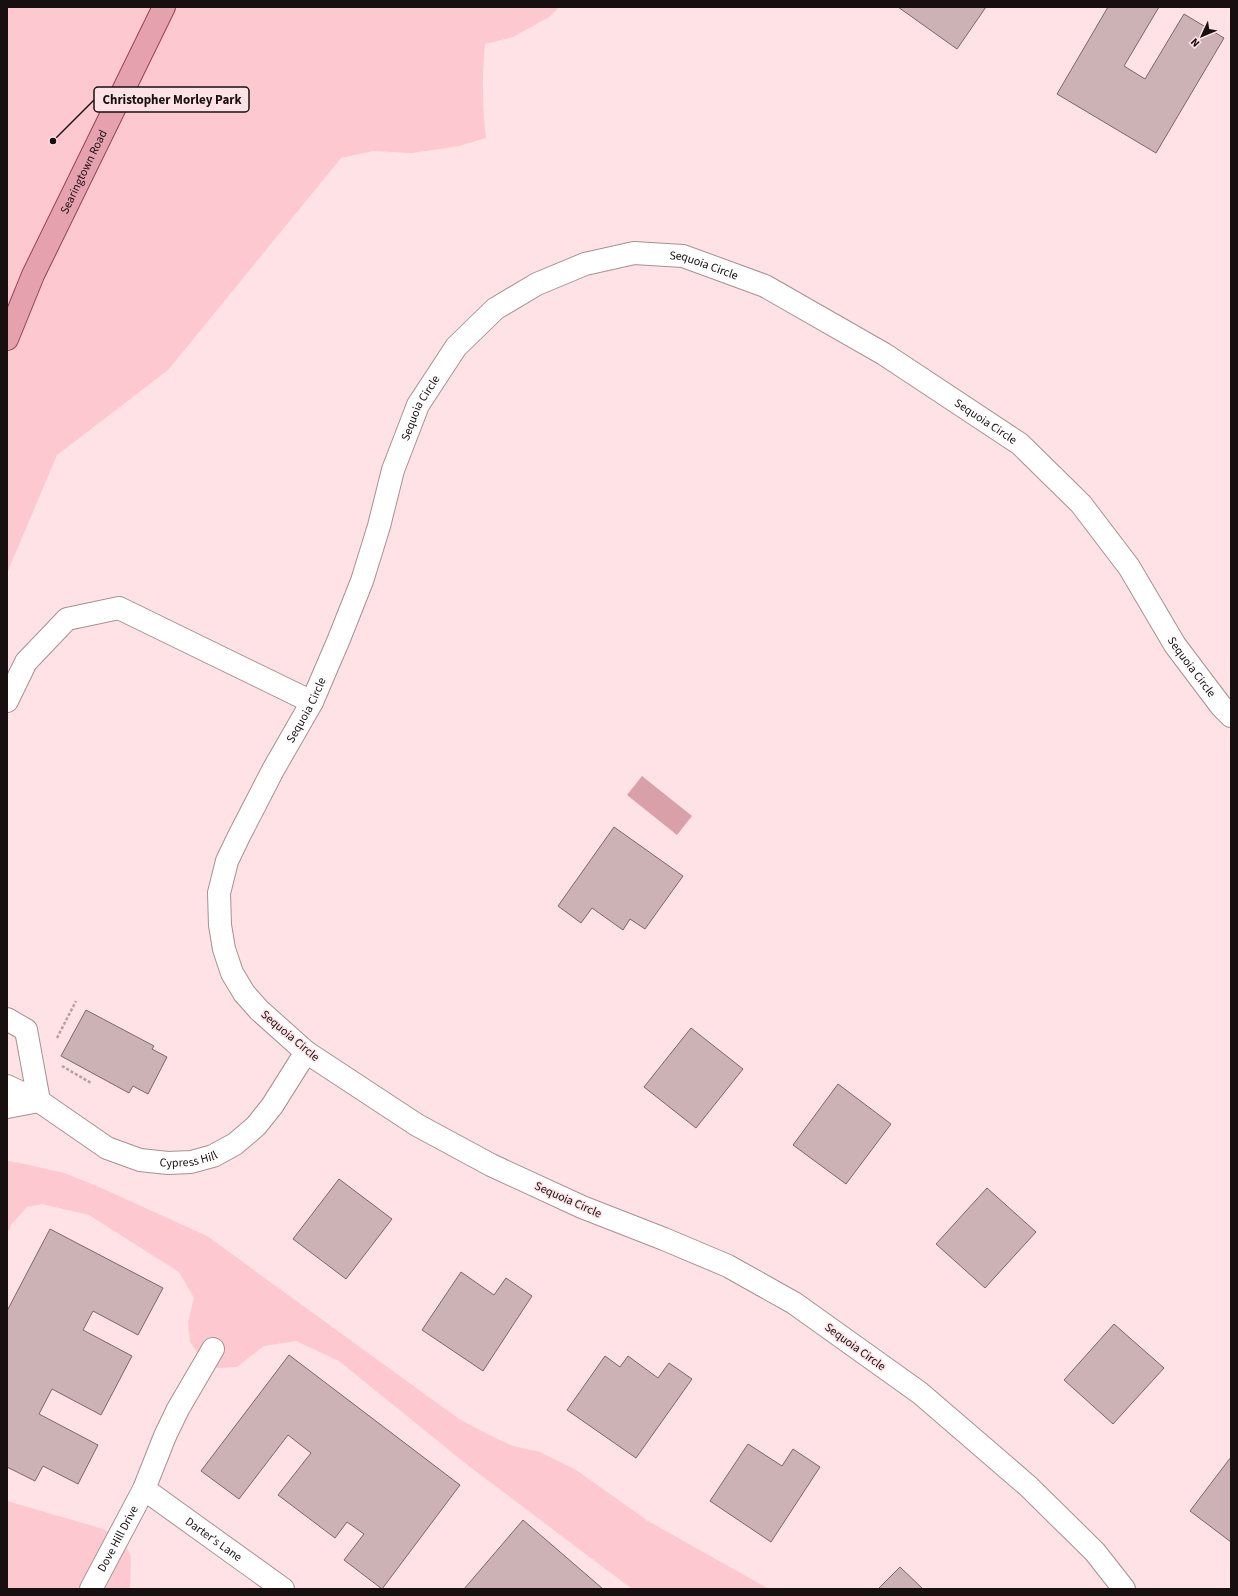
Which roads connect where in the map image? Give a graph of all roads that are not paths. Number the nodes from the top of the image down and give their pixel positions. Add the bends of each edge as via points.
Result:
1 (164, 7) edge
2 (7, 339) edge
3 (7, 701) edge
4 (312, 702) junction
5 (1231, 716) edge
6 (7, 1019) edge
7 (306, 1052) junction
8 (7, 1086) edge
9 (39, 1101) junction
10 (7, 1107) edge
11 (214, 1349) dead end
12 (144, 1489) junction
13 (91, 1589) edge
14 (283, 1589) edge
15 (1124, 1589) edge

1 - 2 main road, Searingtown Road via 33,275
3 - 4 street via 26,662 66,619 119,608
4 - 5 street, Sequoia Circle via 362,581 393,470 418,405 456,347 495,310 537,284 585,264 634,253 684,256 765,286 884,354 1020,444 1080,504 1130,567 1175,645
4 - 7 street, Sequoia Circle via 239,836 227,861 219,893 220,925 232,973 244,993 259,1010
6 - 9 street via 26,1030
7 - 9 street, Cypress Hill via 272,1106 256,1126 235,1144 213,1156 191,1162 140,1160 107,1148
7 - 15 street, Sequoia Circle via 417,1125 491,1165 582,1207 728,1266 794,1303 920,1394 1028,1486 1094,1552
8 - 9 street, Cypress Hill
9 - 10 street
11 - 12 street, Dove Hill Drive via 178,1409
12 - 13 street, Dove Hill Drive
12 - 14 street, Darter's Lane

